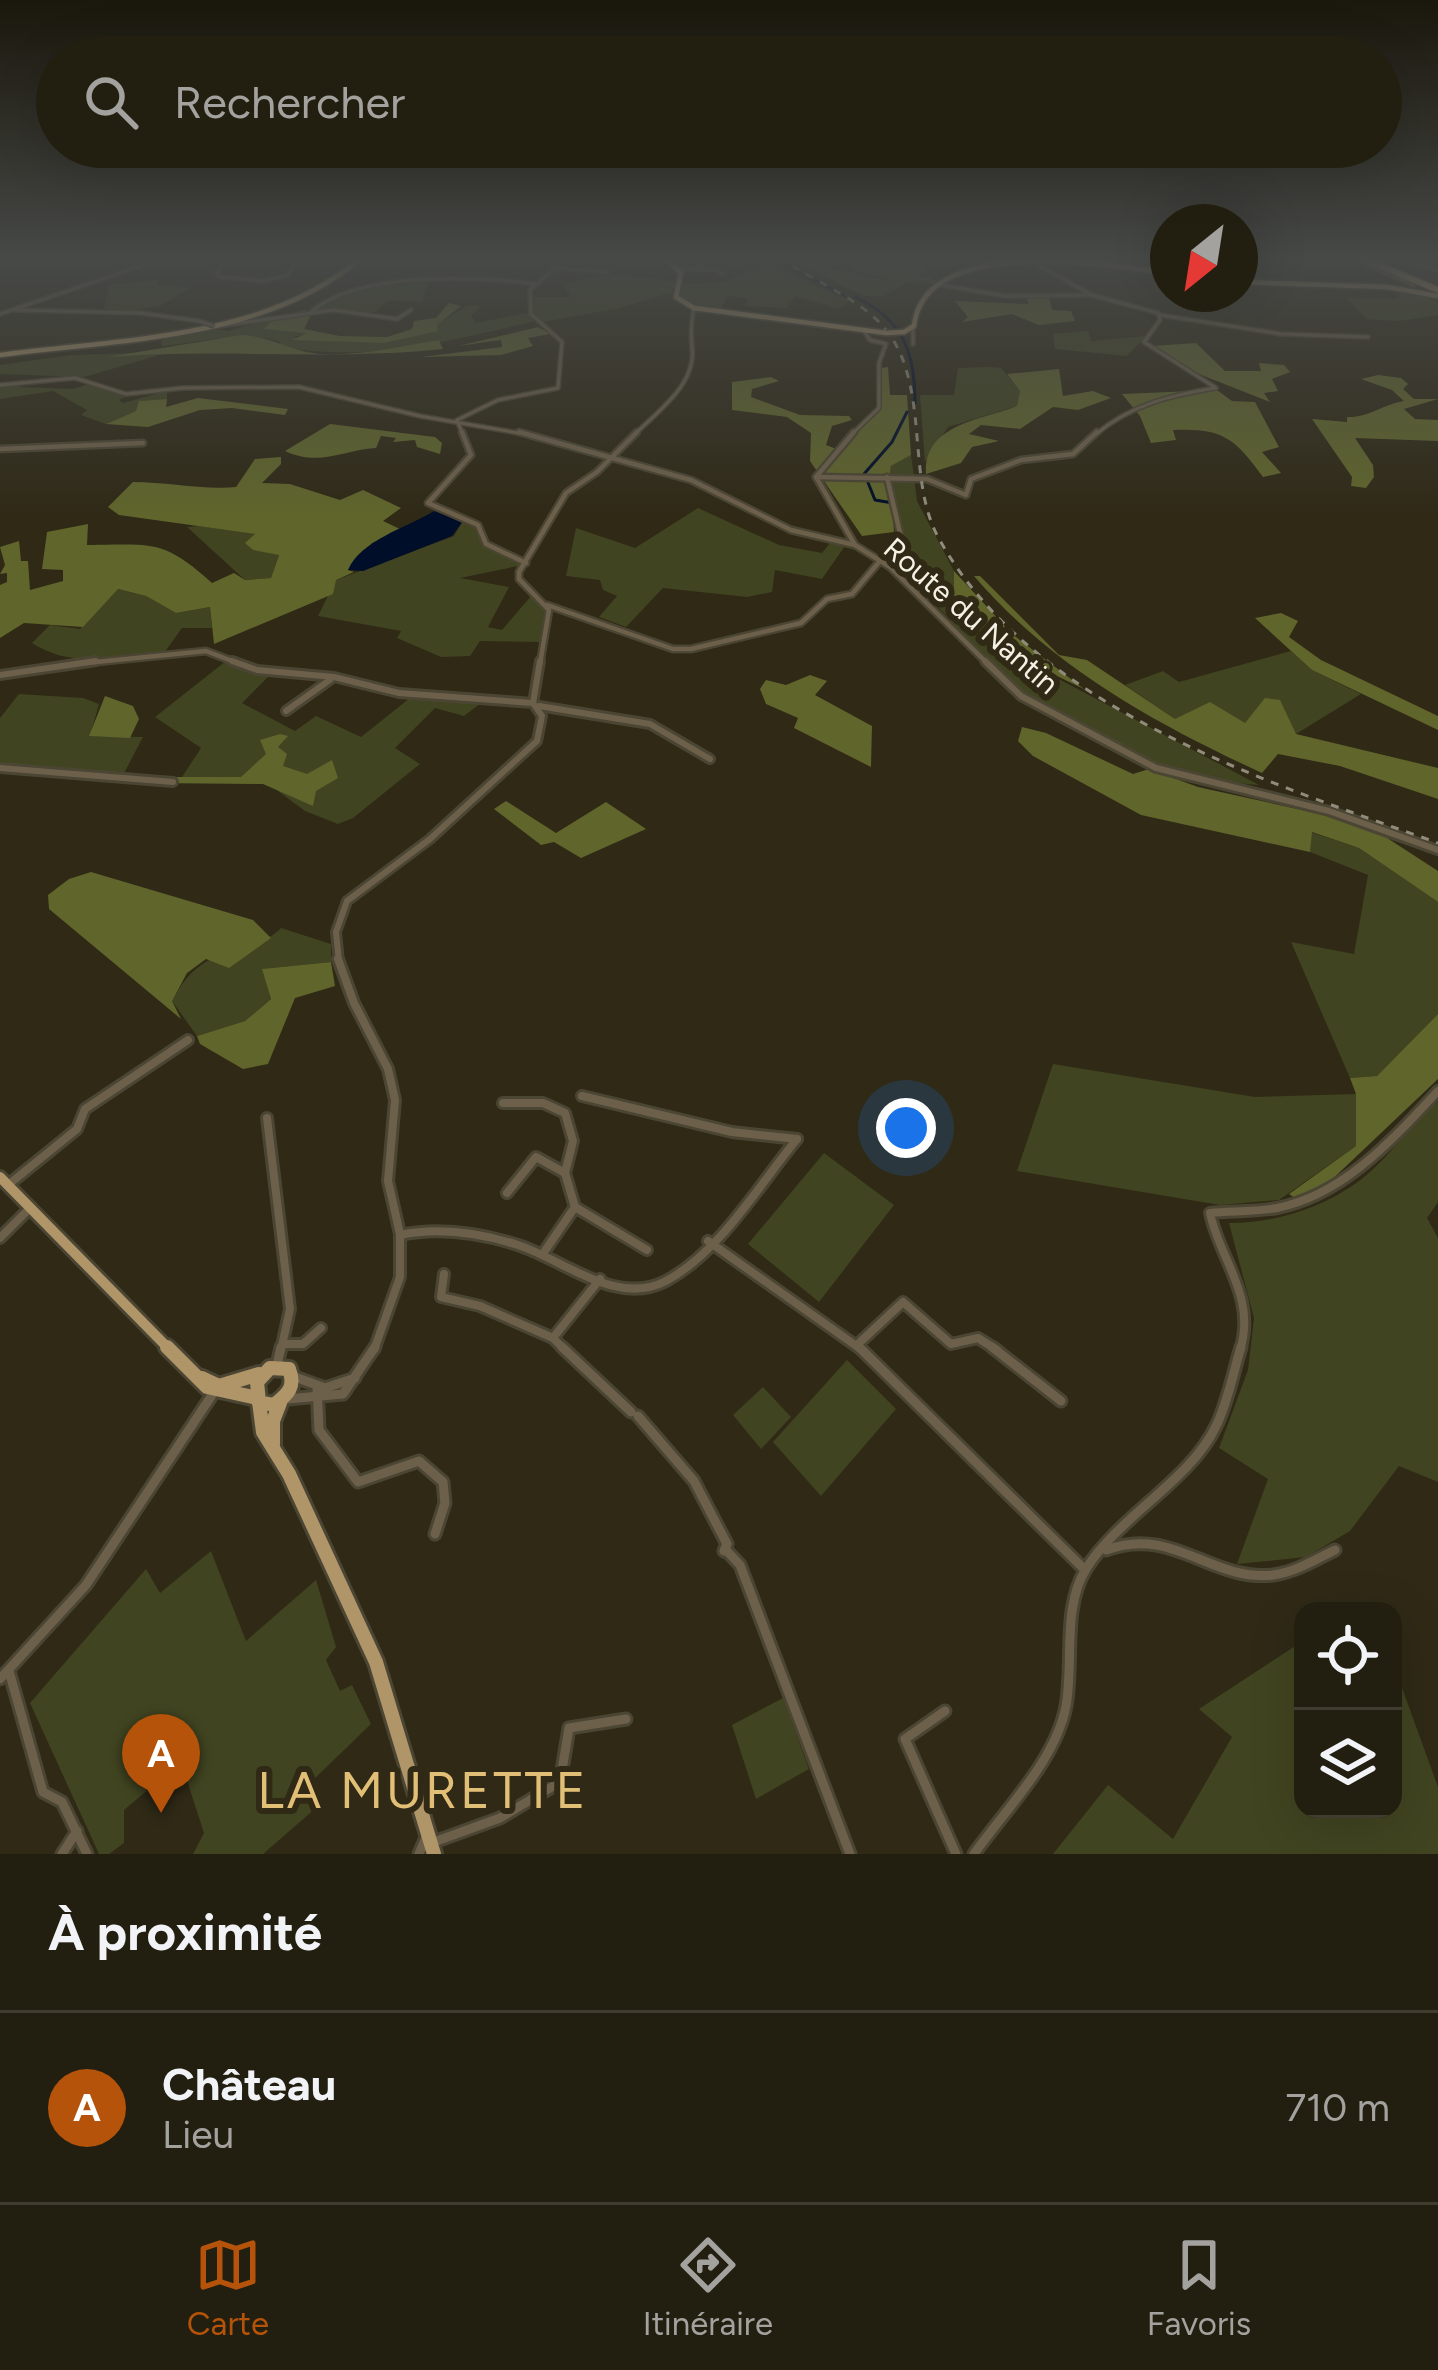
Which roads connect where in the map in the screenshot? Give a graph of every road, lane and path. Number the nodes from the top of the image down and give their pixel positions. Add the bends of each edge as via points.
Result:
1 (64, 345) edge
2 (562, 345) edge
3 (692, 345) edge
4 (886, 345) edge
5 (1148, 345) edge
6 (0, 355) edge
7 (0, 385) edge
8 (457, 420) junction
9 (143, 443) dead end
10 (0, 449) edge
11 (614, 455) junction
12 (816, 477) junction
13 (887, 477) junction
14 (855, 545) junction
15 (881, 561) junction
16 (526, 563) junction
17 (548, 604) junction
18 (0, 675) edge
19 (334, 676) junction
20 (535, 704) junction
21 (286, 711) dead end
22 (710, 759) dead end
23 (0, 768) edge
24 (173, 782) dead end
25 (1438, 850) edge
26 (188, 1040) dead end
27 (1438, 1091) edge
28 (582, 1096) dead end
29 (503, 1103) dead end
30 (267, 1118) dead end
31 (565, 1174) junction
32 (4, 1181) edge
33 (507, 1193) dead end
34 (31, 1207) junction
35 (575, 1207) junction
36 (400, 1235) junction
37 (0, 1238) edge
38 (708, 1241) junction
39 (647, 1250) dead end
40 (542, 1255) junction
41 (444, 1274) dead end
42 (600, 1280) junction
43 (321, 1328) dead end
44 (553, 1339) junction
45 (284, 1344) junction
46 (856, 1346) junction
47 (270, 1369) junction
48 (292, 1374) junction
49 (217, 1389) junction
50 (316, 1392) junction
51 (258, 1400) junction
52 (282, 1401) junction
53 (1061, 1401) dead end
54 (273, 1444) junction
55 (435, 1534) dead end
56 (1335, 1550) dead end
57 (1101, 1552) junction
58 (1085, 1570) junction
59 (5, 1675) edge
60 (946, 1711) dead end
61 (626, 1719) dead end
62 (77, 1832) junction
63 (428, 1846) edge
64 (62, 1854) edge
65 (87, 1854) edge
66 (850, 1854) edge
67 (956, 1854) edge
68 (974, 1854) edge

1 - 6 main road
2 - 8 street via 558,388 498,400
3 - 11 street via 684,385
4 - 12 street via 882,401
5 - 13 street via 1216,388 1134,410 1081,451 1021,460 971,479 966,494 932,480
7 - 8 street, Route du Nantin via 75,378 126,394 299,387
8 - 11 street, Route du Nantin
8 - 16 street via 471,455 428,503 478,525 486,544
9 - 10 street
11 - 14 street, Route du Nantin via 692,480 796,532
11 - 16 street via 561,500
12 - 13 street
12 - 14 street
13 - 15 street via 902,546
14 - 15 street, Route du Nantin
15 - 17 street via 852,594 827,599 801,622 691,650
15 - 25 street, Route du Nantin via 1021,696 1102,741 1156,768 1329,811
16 - 17 street via 519,579
17 - 20 street
18 - 19 street via 206,651 257,670
19 - 20 street via 399,692
19 - 21 street
20 - 22 street via 650,724
20 - 36 street via 543,726 537,741 356,891 338,929 348,998 394,1088 388,1179
23 - 24 street
26 - 32 street via 85,1109 77,1129
27 - 57 street via 1331,1187 1280,1208 1210,1213 1244,1301 1239,1363 1199,1452
28 - 38 street via 797,1139
29 - 31 street via 543,1103 565,1113 573,1141
30 - 45 street via 290,1309
31 - 33 street via 536,1157
31 - 35 street
32 - 34 main road
34 - 37 street
34 - 49 main road
35 - 39 street
35 - 40 street
36 - 40 street via 447,1233
36 - 50 street via 396,1300 358,1377 343,1394
38 - 42 street via 662,1283 639,1290
38 - 46 street
40 - 42 street
41 - 44 street via 441,1297
42 - 44 street
43 - 45 street via 303,1344
44 - 66 street via 694,1481 724,1550 740,1565
45 - 47 street
46 - 53 street via 903,1302 950,1344 978,1338
46 - 58 street
47 - 48 main road
47 - 49 main road
47 - 51 main road via 256,1382
48 - 50 street
48 - 52 main road
49 - 51 main road
49 - 59 street via 86,1585
50 - 52 street
50 - 55 street via 317,1432 358,1482 419,1460 443,1482
51 - 52 main road
51 - 54 main road
52 - 54 main road
54 - 63 main road via 376,1662
56 - 57 street via 1264,1576 1151,1540 1126,1539
57 - 58 street
58 - 68 street via 1075,1596 1066,1708 1053,1743
59 - 62 street via 43,1792 62,1802
60 - 67 street via 905,1739
61 - 63 street via 569,1728 560,1782 490,1826
62 - 64 street
62 - 65 street

